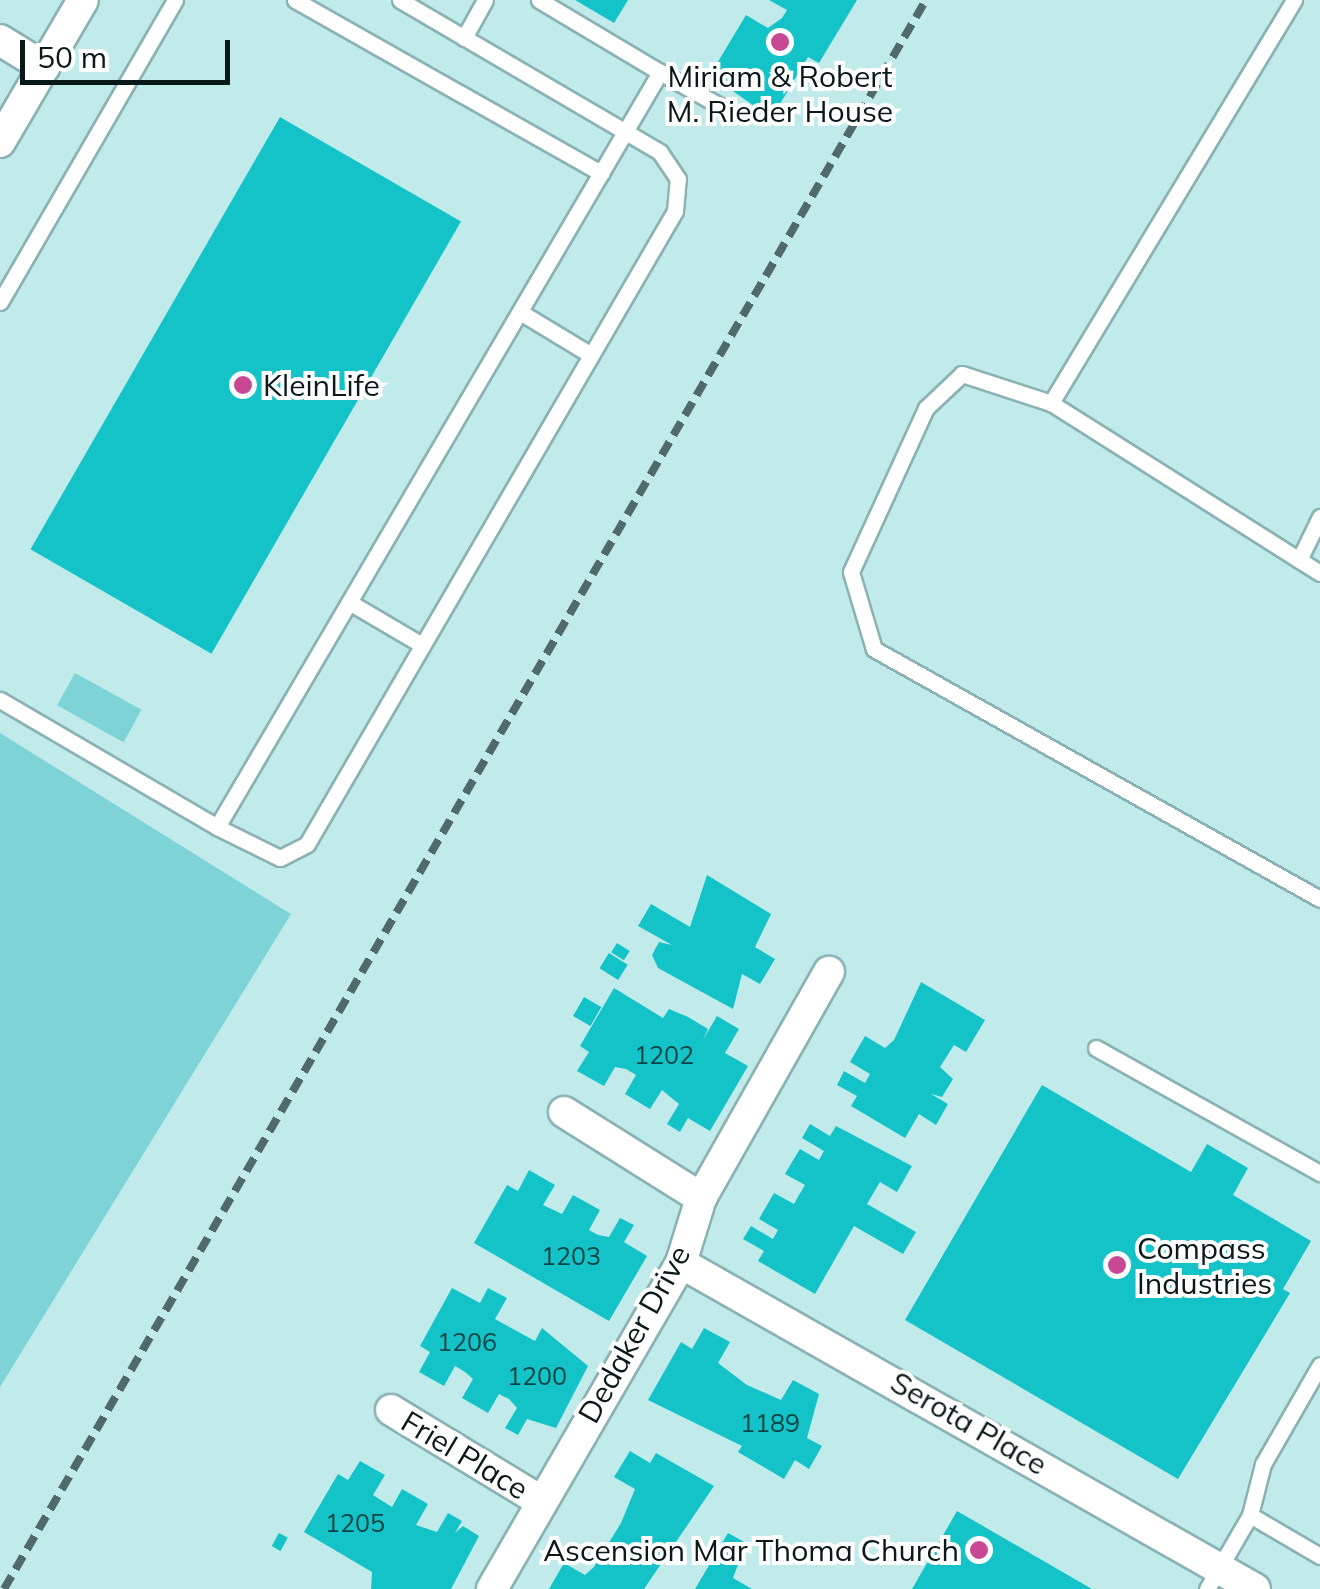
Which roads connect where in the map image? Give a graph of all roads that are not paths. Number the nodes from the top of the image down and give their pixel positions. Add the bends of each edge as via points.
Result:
1 (83, 0) edge
2 (175, 0) edge
3 (295, 0) edge
4 (400, 0) edge
5 (485, 0) edge
6 (539, 0) edge
7 (1294, 0) edge
8 (464, 38) junction
9 (0, 40) edge
10 (44, 67) junction
11 (660, 72) junction
12 (720, 106) dead end
13 (626, 132) junction
14 (0, 142) edge
15 (601, 173) junction
16 (0, 302) edge
17 (520, 312) junction
18 (591, 355) junction
19 (1051, 404) junction
20 (1320, 517) edge
21 (1298, 560) junction
22 (1320, 573) edge
23 (349, 602) junction
24 (422, 645) junction
25 (0, 700) edge
26 (217, 827) junction
27 (1320, 899) edge
28 (829, 972) dead end
29 (1096, 1048) dead end
30 (564, 1112) dead end
31 (1320, 1173) edge
32 (701, 1198) junction
33 (680, 1263) junction
34 (1320, 1365) edge
35 (391, 1410) dead end
36 (539, 1500) junction
37 (1250, 1515) junction
38 (1320, 1556) edge
39 (1212, 1579) edge
40 (492, 1589) edge
41 (1255, 1589) edge

1 - 10 street
2 - 16 lane
3 - 15 lane
4 - 8 lane
5 - 8 lane
6 - 11 lane
7 - 19 lane
8 - 13 lane
9 - 10 street
10 - 14 street
11 - 12 lane
11 - 13 lane
13 - 15 lane
13 - 18 lane via 660,152 678,178 674,211
15 - 17 lane
17 - 18 lane
17 - 23 lane
18 - 24 lane
19 - 21 lane
19 - 27 lane via 962,374 926,408 851,572 874,648
20 - 21 lane
21 - 22 lane
23 - 24 lane
23 - 26 lane
24 - 26 lane via 307,844 280,858
25 - 26 lane
28 - 32 street, Dedaker Drive
29 - 31 lane
30 - 32 street
32 - 33 street, Dedaker Drive
33 - 36 street, Dedaker Drive
33 - 39 street, Serota Place
34 - 37 lane via 1263,1464
35 - 36 street, Friel Place
36 - 40 street, Dedaker Drive
37 - 38 lane
37 - 39 lane
39 - 41 street, Serota Place

